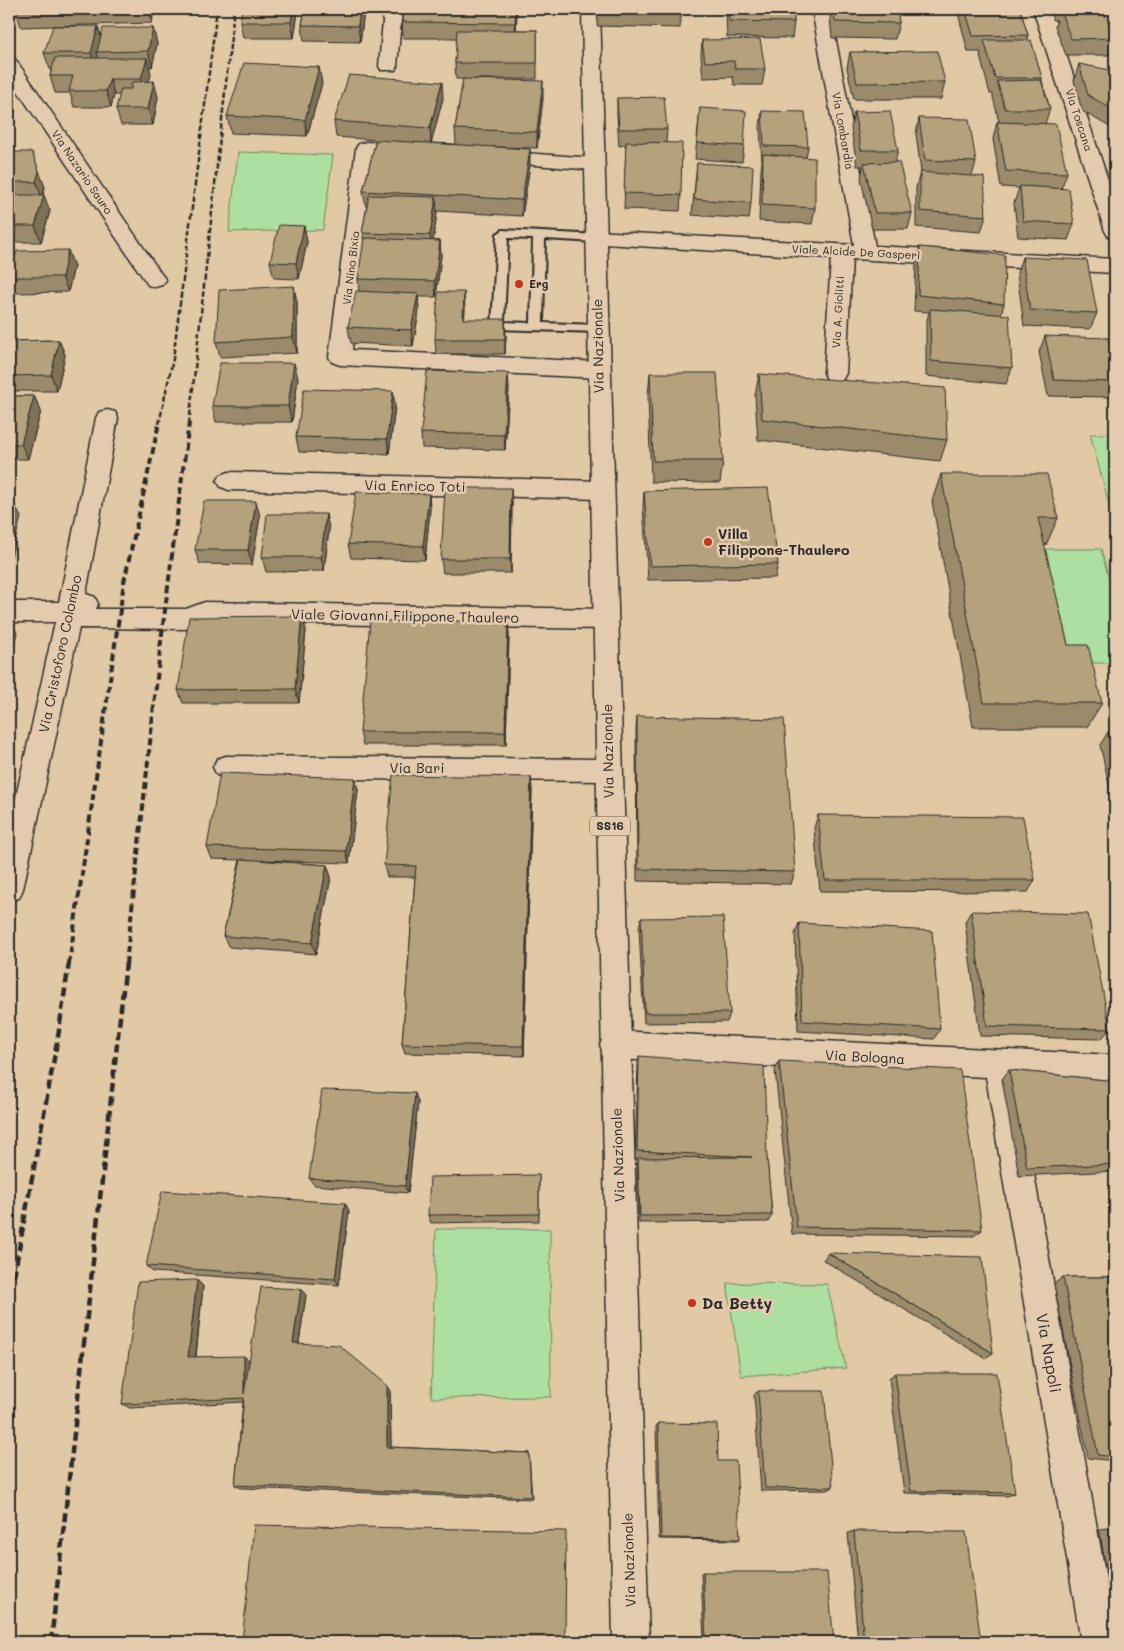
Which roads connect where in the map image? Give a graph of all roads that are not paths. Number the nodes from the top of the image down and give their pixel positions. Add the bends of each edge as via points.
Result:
1 (393, 9) edge
2 (590, 9) edge
3 (821, 9) edge
4 (1042, 9) edge
5 (9, 64) edge
6 (388, 66) dead end
7 (426, 153) edge
8 (475, 156) edge
9 (594, 164) junction
10 (1115, 231) edge
11 (539, 235) junction
12 (596, 238) junction
13 (842, 251) junction
14 (866, 253) junction
15 (1115, 266) edge
16 (155, 280) dead end
17 (538, 327) junction
18 (598, 329) junction
19 (599, 370) junction
20 (834, 372) dead end
21 (108, 418) dead end
22 (229, 481) dead end
23 (602, 490) junction
24 (9, 612) edge
25 (70, 612) junction
26 (605, 619) junction
27 (226, 767) dead end
28 (608, 770) junction
29 (9, 889) edge
30 (615, 1045) junction
31 (999, 1064) junction
32 (1115, 1069) edge
33 (631, 1642) edge
34 (1099, 1642) edge

1 - 6 street
2 - 9 street, Via Nazionale / SS16
3 - 14 street, Via Lombardia
4 - 10 street, Via Toscana
5 - 16 street, Via Nazario Sauro
7 - 19 street, Via Nino Bixio via 366,148 340,357
8 - 9 street
9 - 12 street, Via Nazionale / SS16
11 - 12 lane
11 - 17 lane
11 - 17 lane via 503,234 498,326
12 - 13 street, Viale Alcide De Gasperi
12 - 18 street, Via Nazionale / SS16
13 - 14 street, Viale Alcide De Gasperi
13 - 20 street, Via A. Giolitti
14 - 15 street, Viale Alcide De Gasperi
17 - 18 lane
18 - 19 street, Via Nazionale / SS16
19 - 23 street, Via Nazionale / SS16
21 - 25 street, Via Cristoforo Colombo
22 - 23 street, Via Enrico Toti
23 - 26 street, Via Nazionale / SS16
24 - 25 street, Viale Giovanni Filippone Thaulero
25 - 26 street, Viale Giovanni Filippone Thaulero via 83,619 187,619 205,612
25 - 29 street, Via Cristoforo Colombo
26 - 28 street, Via Nazionale / SS16
27 - 28 street, Via Bari
28 - 30 street, Via Nazionale / SS16
30 - 31 street, Via Bologna
30 - 33 street, Via Nazionale / SS16
31 - 32 street, Via Bologna
31 - 34 street, Via Napoli

